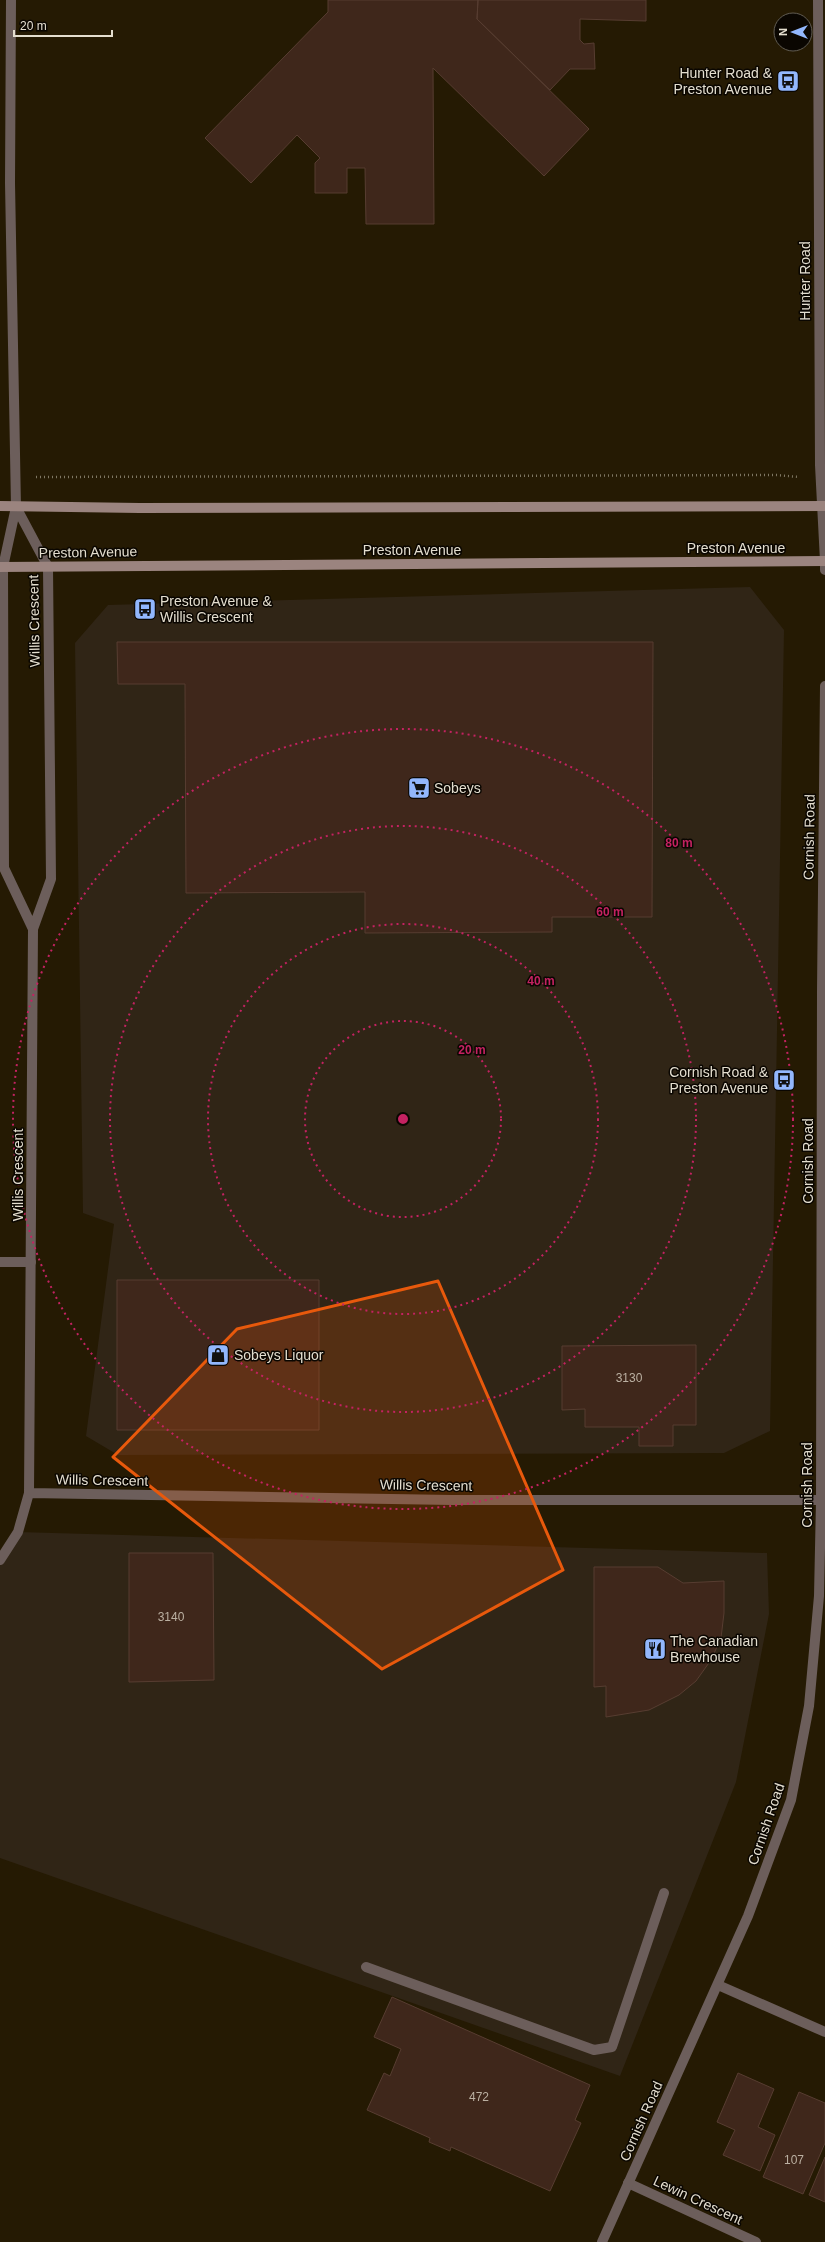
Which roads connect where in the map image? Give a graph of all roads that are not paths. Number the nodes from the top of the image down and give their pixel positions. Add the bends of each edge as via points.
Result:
1 (11, 0) edge
2 (818, 0) edge
3 (821, 104) edge
4 (0, 506) edge
5 (824, 506) edge
6 (16, 507) junction
7 (825, 561) edge
8 (2, 567) edge
9 (48, 567) junction
10 (825, 570) edge
11 (825, 686) edge
12 (33, 929) junction
13 (823, 992) edge
14 (0, 1262) edge
15 (31, 1262) junction
16 (823, 1266) edge
17 (29, 1493) junction
18 (823, 1500) edge
19 (0, 1560) edge
20 (664, 1893) dead end
21 (366, 1967) dead end
22 (718, 1985) junction
23 (825, 2032) edge
24 (628, 2183) junction
25 (602, 2242) edge
26 (756, 2242) edge

1 - 6 street via 10,183
2 - 3 street, Hunter Road
3 - 5 street, Hunter Road via 821,478
4 - 6 main road
5 - 6 main road
5 - 7 street, Hunter Road
6 - 8 street, Willis Crescent
6 - 9 street, Willis Crescent
7 - 9 main road, Preston Avenue
7 - 10 street
8 - 9 main road, Preston Avenue
8 - 12 street, Willis Crescent via 4,868
9 - 12 street, Willis Crescent via 50,879
11 - 13 street, Cornish Road
12 - 15 street, Willis Crescent
13 - 16 street, Cornish Road
14 - 15 street
15 - 17 street, Willis Crescent
16 - 18 street, Cornish Road
17 - 18 street, Willis Crescent via 452,1500
17 - 19 street, Willis Crescent via 18,1532
18 - 22 street, Cornish Road via 819,1596 809,1706 791,1800 744,1926
20 - 21 street via 612,2047 594,2050
22 - 23 street
22 - 24 street, Cornish Road
24 - 25 street, Cornish Road
24 - 26 street, Lewin Crescent

